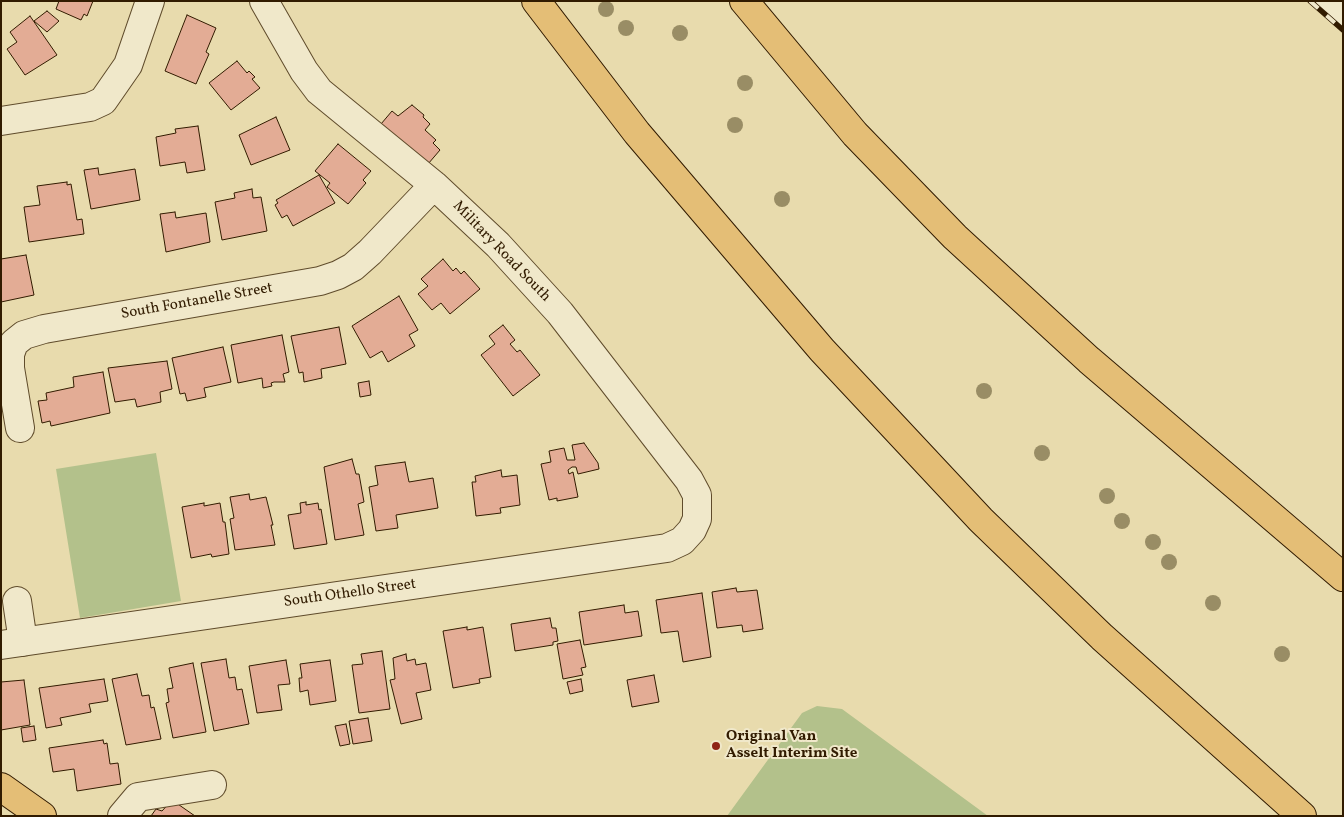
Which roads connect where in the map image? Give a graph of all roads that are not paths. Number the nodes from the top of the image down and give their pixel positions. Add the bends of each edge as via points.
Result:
1 (150, 1) edge
2 (264, 1) edge
3 (536, 1) edge
4 (744, 1) edge
5 (1330, 1) edge
6 (1343, 13) edge
7 (1, 122) edge
8 (434, 185) junction
9 (20, 428) dead end
10 (692, 530) joint
11 (1343, 577) edge
12 (18, 601) dead end
13 (12, 643) edge
14 (212, 785) dead end
15 (1, 787) edge
16 (42, 816) edge
17 (122, 816) edge
18 (1302, 816) edge

1 - 7 street via 124,72 104,101 90,107
2 - 8 street, Military Road South via 319,91
3 - 18 main road via 636,132 822,350 981,520 1102,637
4 - 11 main road via 855,134 955,237 1089,360
5 - 6 street
8 - 9 street, South Fontanelle Street via 370,252 338,275 320,281 44,328 24,335 14,343 10,354
8 - 10 street, Military Road South via 498,245 560,313 689,480 697,495 698,506
10 - 13 street, South Othello Street via 682,541 667,548
12 - 13 street
14 - 17 street via 138,797
15 - 16 main road

